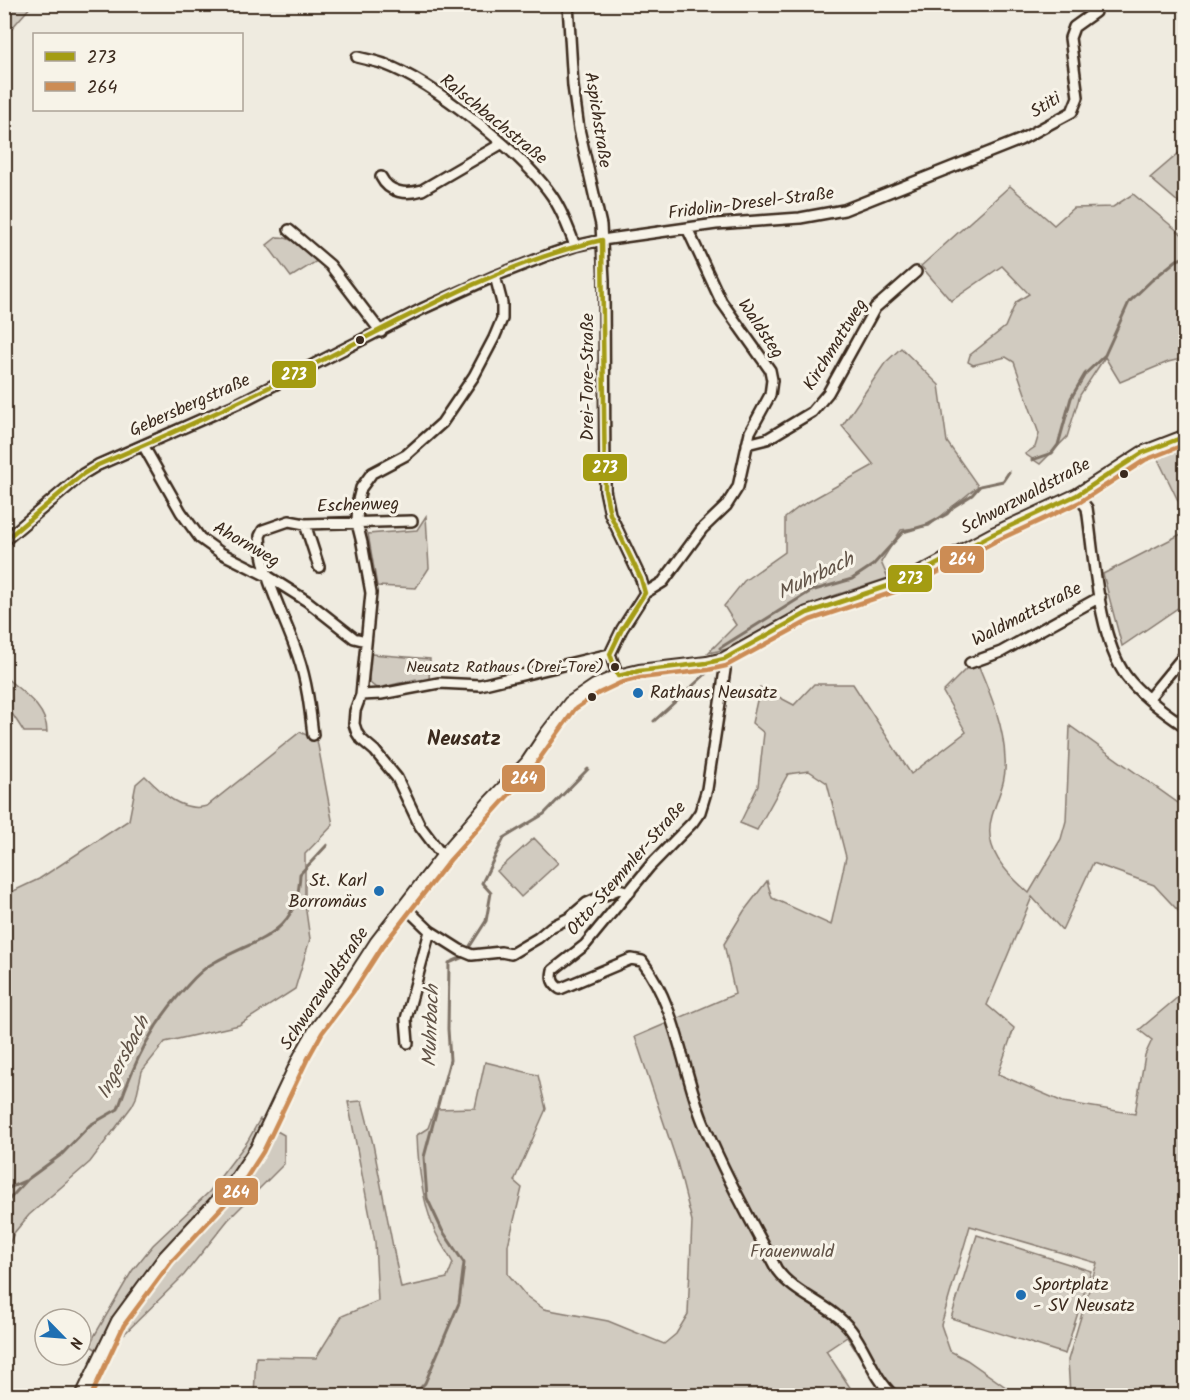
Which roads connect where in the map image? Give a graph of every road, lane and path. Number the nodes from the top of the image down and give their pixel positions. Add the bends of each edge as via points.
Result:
1 (568, 4) edge
2 (1095, 12) dead end
3 (357, 57) dead end
4 (501, 144) junction
5 (934, 174) joint
6 (381, 177) dead end
7 (687, 228) junction
8 (290, 230) dead end
9 (602, 240) junction
10 (575, 246) junction
11 (916, 272) dead end
12 (495, 276) junction
13 (381, 332) junction
14 (1185, 436) edge
15 (747, 444) junction
16 (143, 445) junction
17 (1077, 495) junction
18 (412, 520) dead end
19 (357, 523) junction
20 (305, 524) junction
21 (4, 540) edge
22 (319, 567) dead end
23 (269, 577) junction
24 (645, 593) junction
25 (1100, 597) junction
26 (366, 641) junction
27 (1185, 653) edge
28 (610, 654) junction
29 (724, 659) junction
30 (970, 663) dead end
31 (618, 676) junction
32 (361, 695) junction
33 (1149, 698) junction
34 (1185, 727) edge
35 (313, 735) dead end
36 (444, 855) junction
37 (630, 892) junction
38 (405, 908) junction
39 (430, 931) junction
40 (408, 1043) dead end
41 (82, 1395) edge
42 (894, 1395) edge

1 - 9 street, Aspichstraße via 579,129
2 - 5 street, Stiti via 1078,22 1071,33 1078,97 1072,112 1020,140
3 - 4 street, Ralschbachstraße via 384,64 415,79
4 - 6 street via 410,194 384,184
4 - 10 street, Ralschbachstraße via 553,198
5 - 7 street, Fridolin-Dresel-Straße via 822,215
7 - 9 street, Fridolin-Dresel-Straße
7 - 15 street, Waldsteg via 721,301 770,370 770,395
8 - 13 street via 330,265
9 - 10 street, Gebersbergstraße
9 - 24 street, Drei-Tore-Straße via 605,490 610,514
10 - 12 street, Gebersbergstraße
11 - 15 street, Kirchmattweg via 875,308 828,393 812,412 767,439
12 - 13 street, Gebersbergstraße
12 - 19 street via 502,319 474,376 442,423 406,455 366,481 358,500
13 - 16 street, Gebersbergstraße via 239,403
14 - 17 main road, Schwarzwaldstraße via 1142,453
15 - 24 street, Waldsteg via 738,487 726,507 702,529 663,582
16 - 21 street, Gebersbergstraße via 84,474
16 - 23 street, Ahornweg via 200,538
17 - 25 street, Waldmattstraße via 1087,508
17 - 29 main road, Schwarzwaldstraße via 909,579 807,614
18 - 19 street, Eschenweg
19 - 20 street, Eschenweg
19 - 26 street via 371,593
20 - 22 street, Eschenweg
20 - 23 street, Eschenweg via 289,521 263,530 260,543
23 - 26 street, Ahornweg via 354,638
23 - 35 street via 299,657
24 - 28 street
25 - 30 street, Waldmattstraße via 1000,652
25 - 33 street, Waldmattstraße via 1110,643 1121,667
26 - 32 street
27 - 33 street
28 - 31 street
28 - 32 street via 480,685 439,683
29 - 31 main road, Schwarzwaldstraße
29 - 37 street, Otto-Stemmler-Straße via 707,789 700,812
31 - 36 main road, Schwarzwaldstraße via 570,703 527,763
32 - 36 street via 355,711 357,733 397,778 420,826
33 - 34 street, Waldmattstraße
36 - 38 main road, Schwarzwaldstraße
37 - 39 street via 619,889 587,903 511,954 472,955
37 - 42 street, Otto-Stemmler-Straße via 585,945 553,970 553,984 560,989 630,959 642,960 656,978 666,1003 704,1123 777,1269 785,1281 829,1309 851,1330 868,1362
38 - 39 street
38 - 41 main road, Schwarzwaldstraße via 316,1029 257,1148 233,1184 165,1257 118,1321
39 - 40 street via 406,1019

